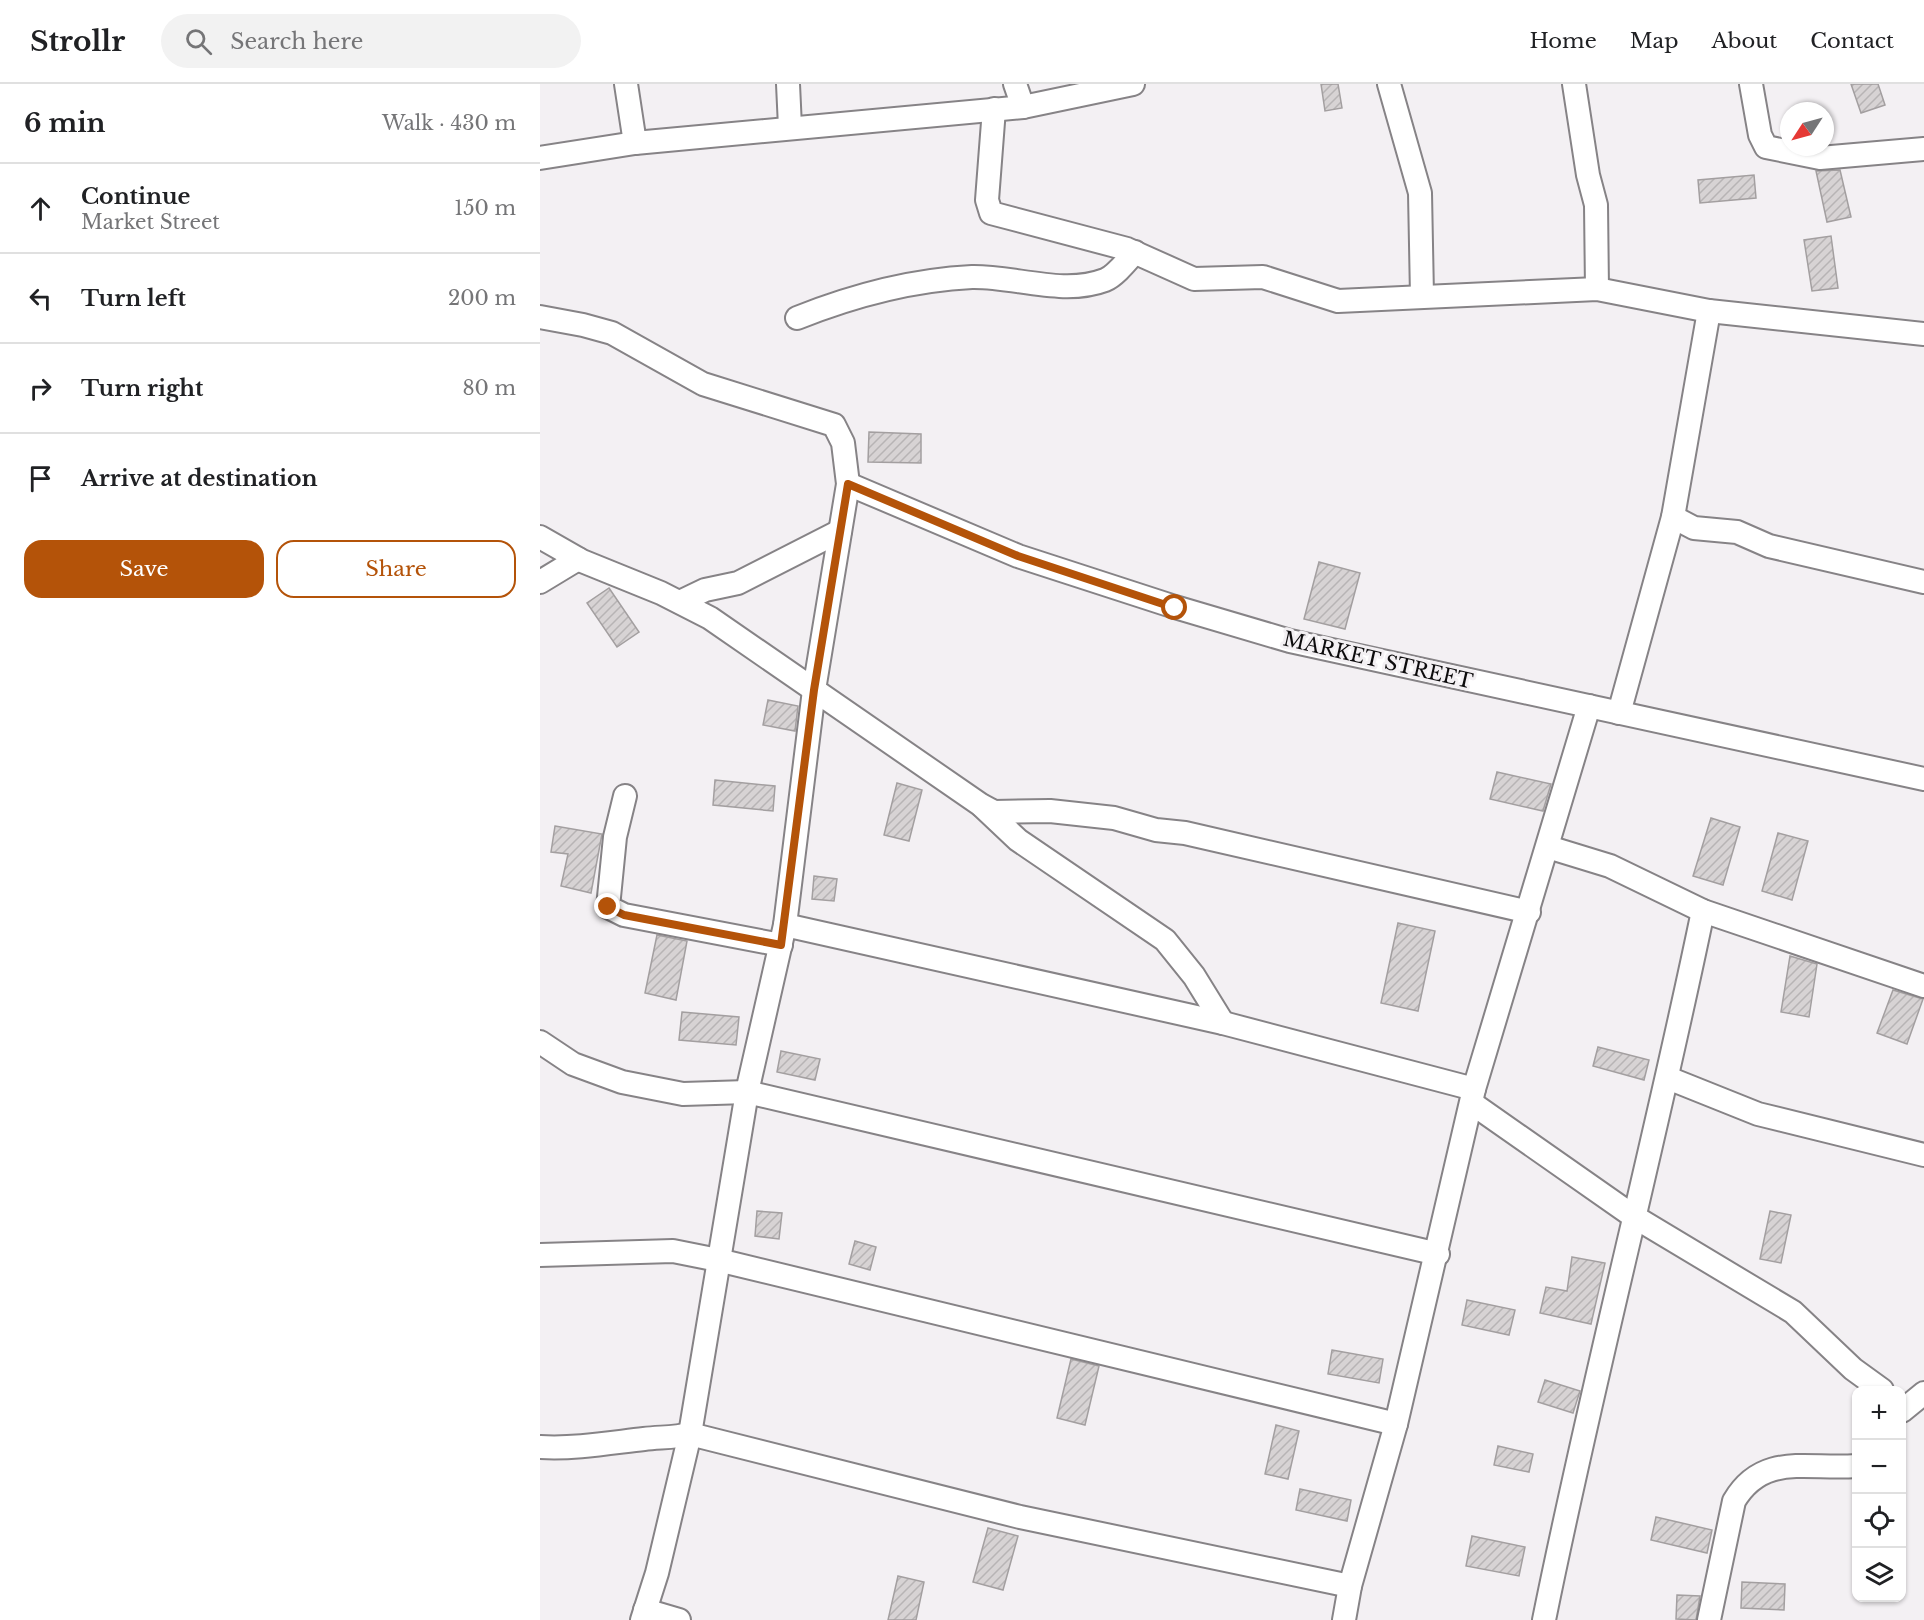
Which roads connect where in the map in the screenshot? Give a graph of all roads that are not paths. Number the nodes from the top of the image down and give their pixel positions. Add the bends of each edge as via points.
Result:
1 (626, 84) edge
2 (788, 84) edge
3 (1015, 84) edge
4 (1133, 84) edge
5 (1389, 84) edge
6 (1574, 84) edge
7 (1750, 84) edge
8 (1023, 107) junction
9 (994, 109) junction
10 (790, 127) junction
11 (634, 143) junction
12 (1924, 149) edge
13 (542, 152) edge
14 (1135, 252) junction
15 (1597, 289) junction
16 (1422, 296) junction
17 (1709, 310) junction
18 (540, 317) edge
19 (797, 318) dead end
20 (1924, 334) edge
21 (848, 484) junction
22 (1673, 517) junction
23 (840, 531) junction
24 (540, 537) edge
25 (578, 559) junction
26 (540, 582) edge
27 (1924, 582) edge
28 (680, 602) junction
29 (814, 690) junction
30 (1589, 706) junction
31 (1619, 713) junction
32 (1924, 779) edge
33 (625, 796) dead end
34 (981, 805) junction
35 (1548, 847) junction
36 (1703, 911) junction
37 (1528, 912) junction
38 (783, 935) junction
39 (1924, 986) edge
40 (1223, 1023) junction
41 (540, 1042) edge
42 (1668, 1078) junction
43 (747, 1092) junction
44 (1474, 1097) junction
45 (1924, 1155) edge
46 (1632, 1216) junction
47 (1438, 1254) junction
48 (540, 1256) edge
49 (718, 1260) junction
50 (1876, 1386) edge
51 (1924, 1393) edge
52 (1906, 1408) edge
53 (1396, 1424) junction
54 (690, 1434) junction
55 (540, 1447) edge
56 (1852, 1466) edge
57 (1350, 1586) junction
58 (644, 1615) edge
59 (679, 1620) edge
60 (1344, 1620) edge
61 (1544, 1620) edge
62 (1709, 1620) edge

1 - 11 street
2 - 10 street
3 - 8 street
4 - 8 street
5 - 16 street via 1420,193
6 - 15 street via 1596,205
7 - 12 street via 1766,147 1820,158
8 - 9 street
9 - 10 street
9 - 14 street via 987,200 991,213
10 - 11 street
11 - 13 street
14 - 16 street via 1194,279 1263,276 1338,302
14 - 19 street via 1106,280 1077,286 972,277 896,288 837,302
15 - 16 street
15 - 17 street
17 - 20 street
17 - 22 street
18 - 21 street via 612,333 703,384 834,425 843,443
21 - 23 street
21 - 30 street, MARKET STREET via 1018,556 1175,608 1290,641
22 - 27 street via 1694,528 1737,532 1769,546
22 - 31 street
23 - 28 street via 738,583 705,590
23 - 29 street
24 - 25 street
25 - 26 street
25 - 28 street
28 - 29 street via 710,618
29 - 34 street
29 - 38 street
30 - 31 street, MARKET STREET
30 - 35 street
31 - 32 street, MARKET STREET
33 - 38 street via 615,837 608,907 624,915
34 - 37 street via 994,812 1050,811 1114,818
34 - 40 street via 1018,840 1165,940 1194,976
35 - 36 street via 1610,866
35 - 37 street
36 - 39 street
36 - 42 street
37 - 44 street
38 - 40 street
38 - 43 street
40 - 44 street
41 - 43 street via 573,1064 622,1082 683,1094
42 - 45 street via 1758,1114
42 - 46 street
43 - 47 street
43 - 49 street
44 - 46 street
44 - 47 street
46 - 50 street via 1793,1312
46 - 61 street
47 - 53 street
48 - 49 street via 673,1251
49 - 53 street
49 - 54 street
51 - 52 street
53 - 57 street
54 - 55 street via 670,1439
54 - 57 street via 1020,1517
54 - 58 street
56 - 62 street via 1774,1468 1757,1474 1743,1486 1734,1501
57 - 60 street
58 - 59 street

